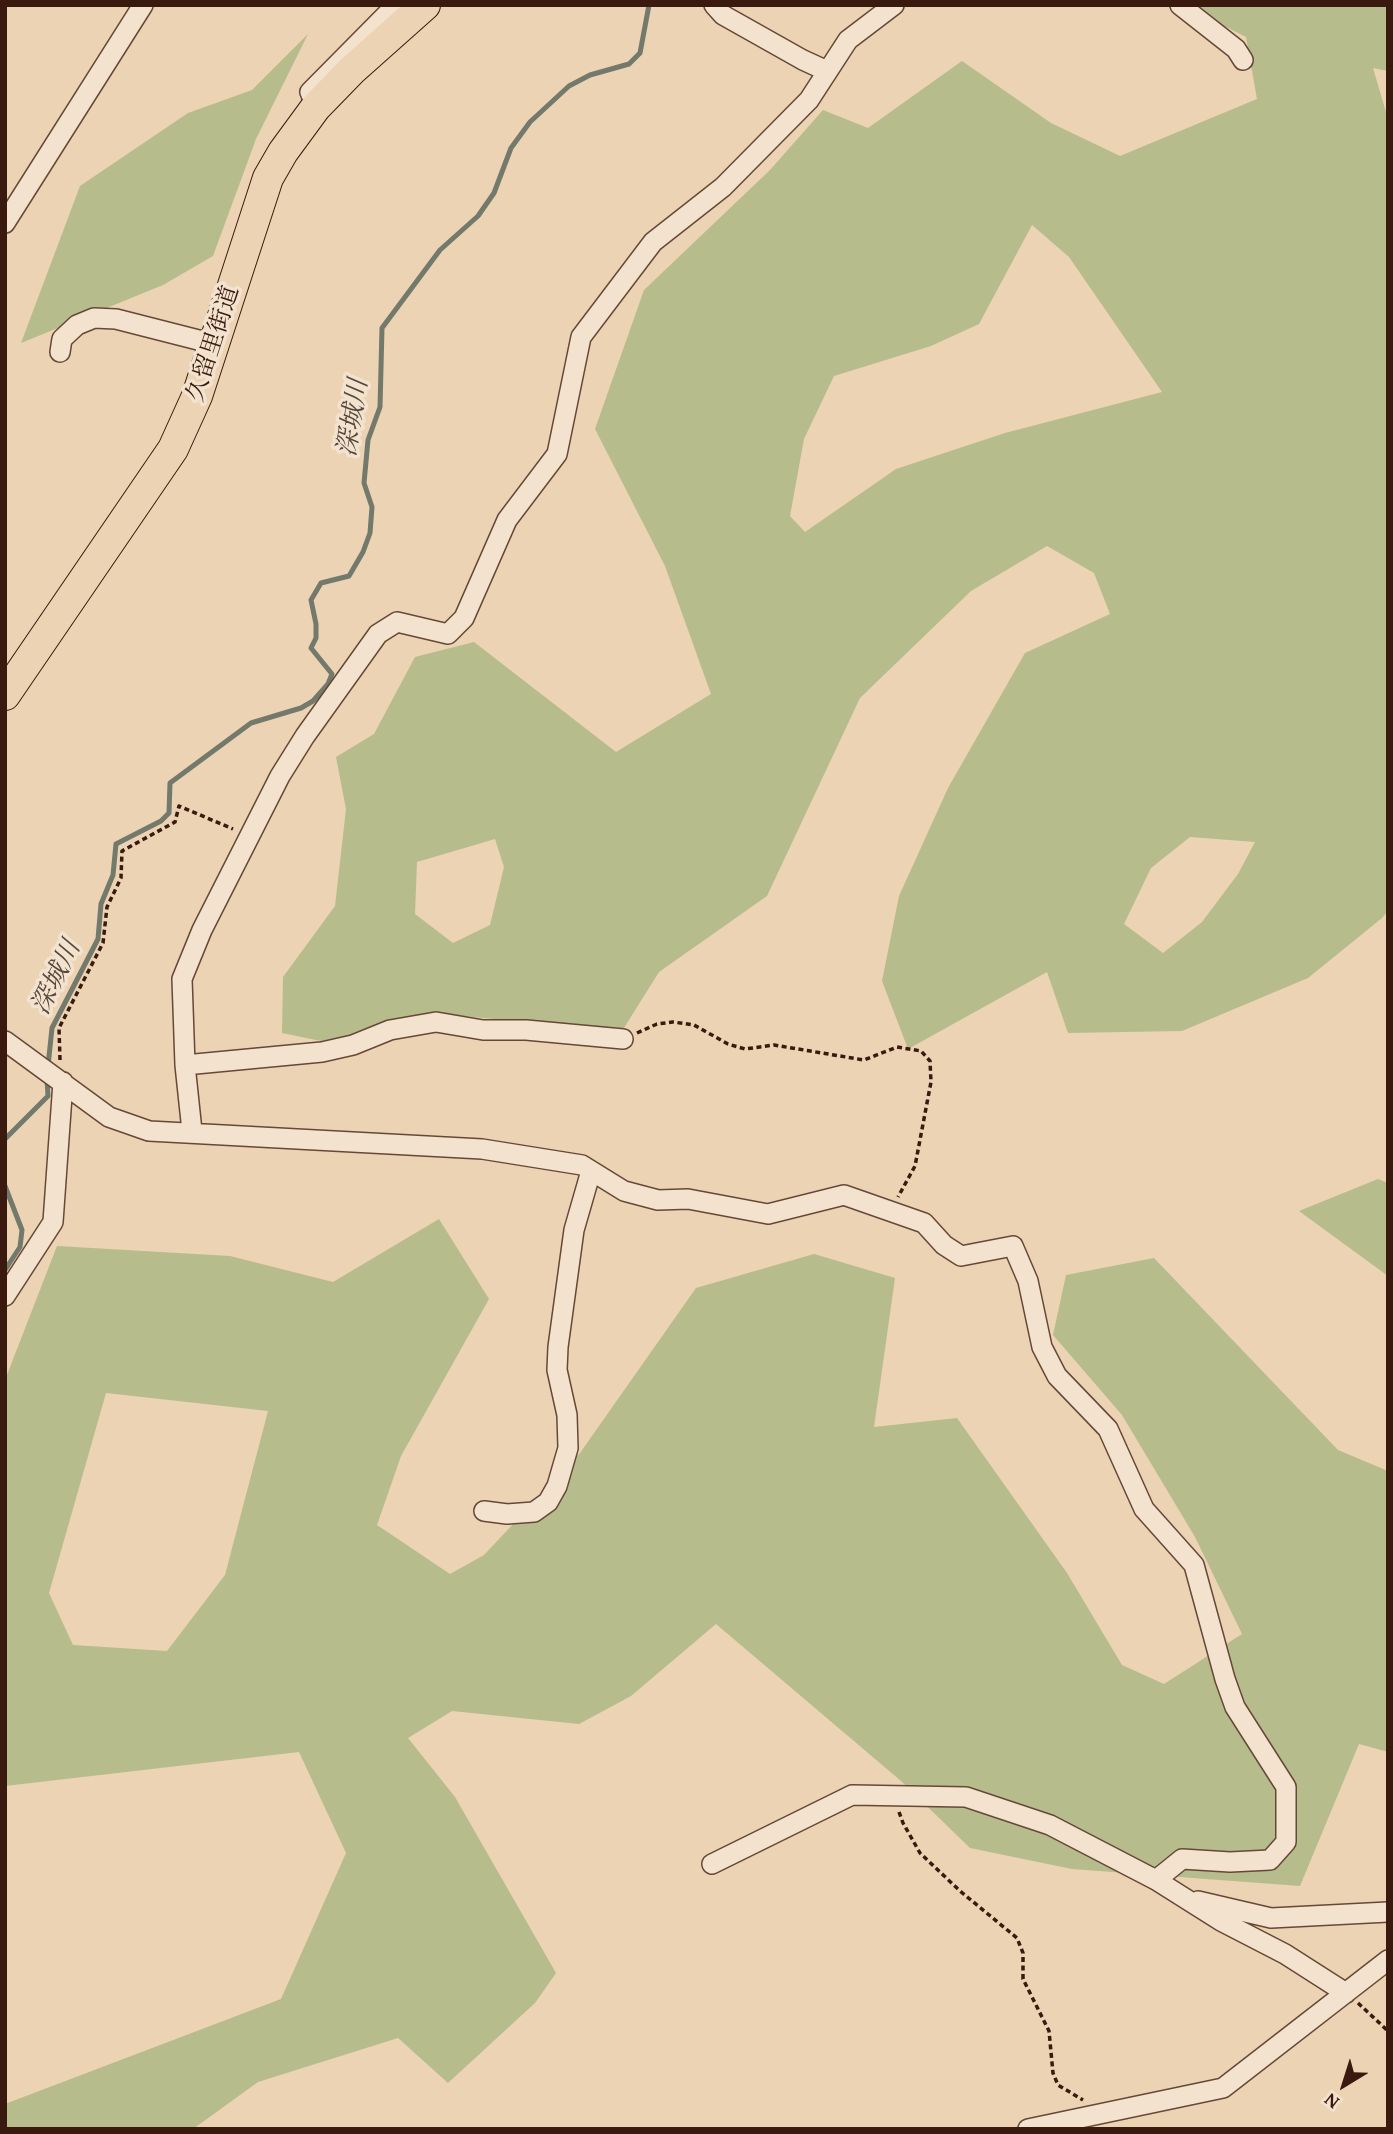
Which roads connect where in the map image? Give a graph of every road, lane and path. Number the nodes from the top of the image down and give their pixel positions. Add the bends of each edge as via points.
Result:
1 (143, 5) edge
2 (396, 5) edge
3 (425, 5) edge
4 (714, 5) edge
5 (894, 5) edge
6 (1180, 5) edge
7 (1243, 60) dead end
8 (827, 71) junction
9 (316, 107) junction
10 (5, 223) edge
11 (214, 344) junction
12 (60, 352) dead end
13 (5, 695) edge
14 (251, 837) junction
15 (623, 1039) joint
16 (5, 1041) edge
17 (185, 1065) junction
18 (64, 1082) junction
19 (192, 1131) junction
20 (590, 1171) junction
21 (891, 1211) junction
22 (5, 1296) edge
23 (484, 1511) dead end
24 (907, 1796) junction
25 (712, 1864) dead end
26 (1156, 1880) junction
27 (1182, 1897) junction
28 (1388, 1912) edge
29 (1262, 1916) junction
30 (1250, 1936) junction
31 (1388, 1960) edge
32 (1346, 1993) junction
33 (1388, 2031) edge
34 (1106, 2113) junction
35 (1028, 2129) edge

1 - 10 street
2 - 9 street via 310,92
3 - 9 main road, 久留里街道
4 - 8 street via 723,15
5 - 8 street via 848,40
6 - 7 street via 1237,50
8 - 14 street via 809,100 723,187 653,242 581,337 557,454 508,520 464,618 448,634 397,622 378,635 305,736
9 - 11 main road, 久留里街道 via 268,178
11 - 12 street via 116,319 94,318 62,339
11 - 13 main road, 久留里街道 via 173,449
14 - 17 street via 182,979
14 - 18 path via 178,806 175,822 122,851 121,878 107,907 103,943 59,1028
15 - 17 street via 483,1030 436,1022 390,1030 322,1052
15 - 21 path via 673,1022 694,1026 745,1049 774,1045 864,1060 897,1047 921,1051 930,1060 929,1093 915,1166
16 - 18 street
17 - 19 street
18 - 19 street via 109,1117 149,1131
18 - 22 street via 53,1222
19 - 20 street via 482,1149 582,1165
20 - 21 street via 624,1191 658,1200 688,1199 768,1214 844,1195
20 - 23 street via 575,1230 558,1347 568,1448 557,1486 548,1502 534,1512
21 - 26 street via 924,1223 961,1256 1013,1246 1028,1281 1042,1347 1057,1376 1108,1429 1144,1508 1194,1565 1235,1707 1286,1787 1286,1842 1270,1860 1182,1859
24 - 25 street via 852,1795
24 - 26 street via 966,1797 1050,1825
24 - 34 path via 899,1813 920,1853 1017,1938 1023,1953 1023,1979 1048,2031 1058,2085
26 - 27 street
27 - 29 street
27 - 30 street
28 - 29 street
29 - 30 street
30 - 32 street
31 - 32 street
32 - 33 path
32 - 34 street via 1223,2088
34 - 35 street

